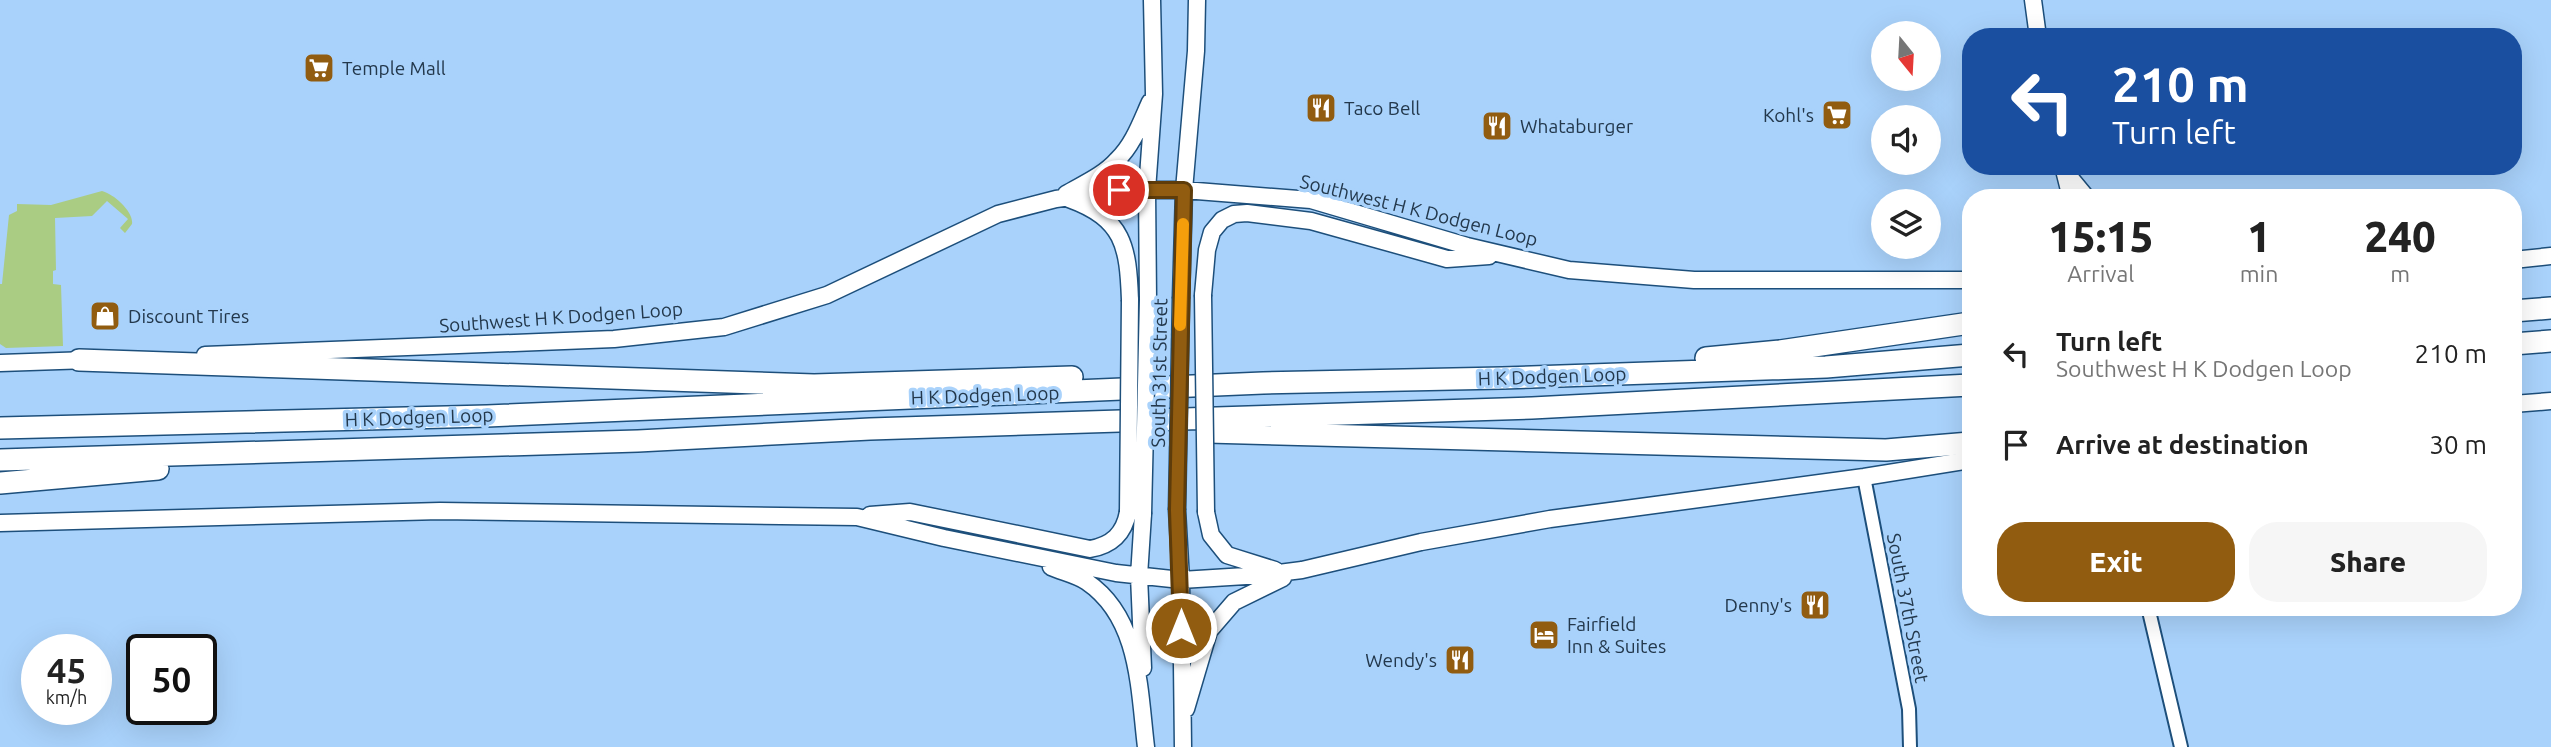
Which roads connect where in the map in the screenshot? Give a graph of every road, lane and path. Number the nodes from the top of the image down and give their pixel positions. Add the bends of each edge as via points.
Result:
1 (1152, 0) edge
2 (1197, 0) edge
3 (2033, 0) edge
4 (2037, 28) edge
5 (1154, 94) junction
6 (2069, 175) edge
7 (2080, 189) edge
8 (1147, 190) junction
9 (1184, 190) junction
10 (1061, 199) junction
11 (1505, 255) junction
12 (2551, 256) edge
13 (2522, 259) edge
14 (1962, 280) edge
15 (2551, 307) edge
16 (2522, 310) edge
17 (1962, 324) edge
18 (2551, 341) edge
19 (2522, 343) edge
20 (1962, 356) edge
21 (79, 360) junction
22 (0, 362) edge
23 (1502, 379) junction
24 (1263, 383) junction
25 (1962, 385) edge
26 (2551, 401) edge
27 (2522, 403) edge
28 (0, 428) edge
29 (870, 429) junction
30 (1962, 444) edge
31 (368, 450) junction
32 (0, 460) edge
33 (1962, 461) edge
34 (1864, 477) junction
35 (0, 483) edge
36 (1136, 513) junction
37 (857, 517) junction
38 (0, 523) edge
39 (1017, 553) junction
40 (1302, 570) junction
41 (1283, 572) junction
42 (1139, 576) junction
43 (1181, 580) junction
44 (2150, 616) edge
45 (1182, 724) junction
46 (1146, 747) edge
47 (1183, 747) edge
48 (1910, 747) edge
49 (2181, 747) edge

1 - 5 main road, South 31st Street
2 - 9 main road, South 31st Street
3 - 4 main road
5 - 8 main road, South 31st Street
5 - 10 main road via 1118,160
6 - 7 main road
8 - 9 main road, Southwest H K Dodgen Loop
8 - 10 main road, Southwest H K Dodgen Loop
8 - 36 main road, South 31st Street, bridge via 1147,300
9 - 11 main road, Southwest H K Dodgen Loop via 1311,200
9 - 43 main road, South 31st Street, bridge via 1177,510
10 - 21 main road, Southwest H K Dodgen Loop via 998,214 827,295 723,327 614,339
10 - 36 main road, bridge via 1088,206 1107,220 1121,239 1128,261
11 - 14 main road, Southwest H K Dodgen Loop via 1569,270 1693,280
11 - 41 main road, bridge via 1447,259 1311,221 1247,213 1234,214 1212,232 1203,295 1206,512 1211,536 1227,555
12 - 13 main road
15 - 16 highway
17 - 23 highway via 1780,351
18 - 19 highway
20 - 23 highway, H K Dodgen Loop via 1826,367
21 - 22 main road, Southwest H K Dodgen Loop
21 - 24 highway via 814,385 1107,376
23 - 24 highway, H K Dodgen Loop
24 - 28 highway, H K Dodgen Loop via 487,416
25 - 29 highway, H K Dodgen Loop via 1532,408
26 - 27 main road
29 - 30 highway via 960,438 1227,432 1886,450
29 - 31 highway, H K Dodgen Loop
31 - 32 highway, H K Dodgen Loop
31 - 35 highway
33 - 34 main road
34 - 40 main road via 1550,519
34 - 48 street, South 37th Street via 1909,709
36 - 37 main road via 1121,534 1090,549 910,512
36 - 42 main road, South 31st Street
37 - 38 main road via 440,510
37 - 39 main road
39 - 42 main road
39 - 46 main road via 1086,582 1127,631
40 - 41 main road
40 - 45 main road via 1234,602 1209,631
41 - 43 main road
42 - 43 main road
42 - 46 main road, South 31st Street
43 - 45 main road, South 31st Street
44 - 49 street
45 - 47 main road, South 31st Street

